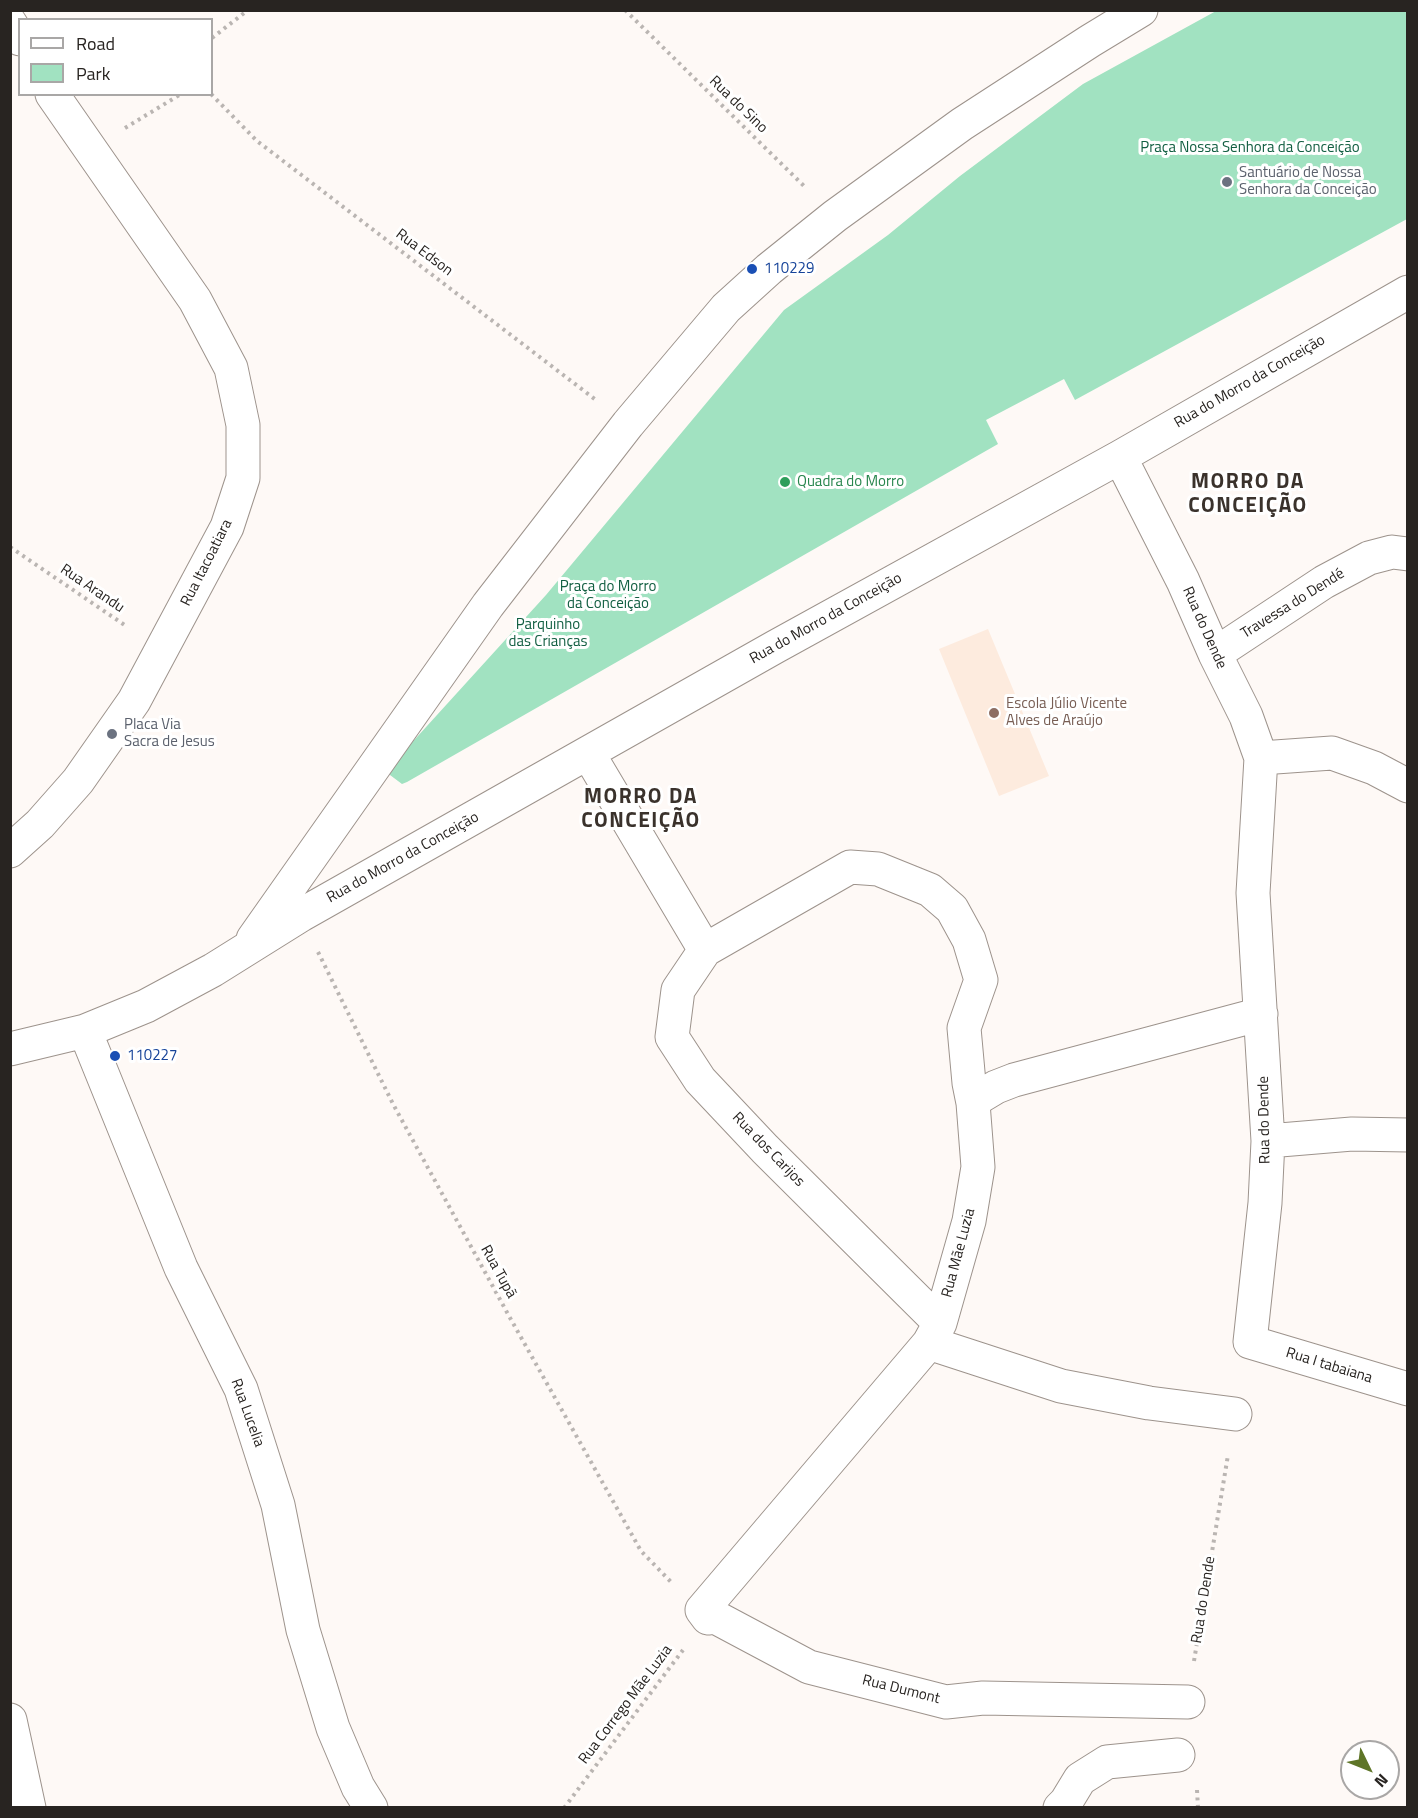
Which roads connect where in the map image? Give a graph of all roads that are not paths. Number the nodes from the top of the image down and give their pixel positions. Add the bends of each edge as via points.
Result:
1 (1141, 10) edge
2 (10, 23) edge
3 (18, 36) edge
4 (53, 96) edge
5 (1407, 292) edge
6 (1120, 457) junction
7 (1407, 554) edge
8 (1215, 654) junction
9 (588, 753) junction
10 (1261, 758) junction
11 (1407, 786) edge
12 (10, 850) edge
13 (246, 949) junction
14 (705, 950) junction
15 (1261, 1014) junction
16 (85, 1031) junction
17 (10, 1049) edge
18 (973, 1103) junction
19 (1407, 1135) edge
20 (1268, 1141) junction
21 (935, 1333) junction
22 (1250, 1342) joint
23 (1407, 1389) edge
24 (1235, 1414) road end
25 (705, 1614) joint
26 (1188, 1702) road end
27 (10, 1720) edge
28 (1178, 1755) dead end
29 (29, 1808) edge
30 (371, 1808) edge
31 (1060, 1808) edge

1 - 13 street, Rua do Morro da Conceição via 962,124 835,216 726,308 628,424 488,605
2 - 3 street
4 - 12 street, Rua Itacoatiara via 195,300 231,368 243,424 243,478 227,527 134,701 78,781 40,824
5 - 6 street, Rua do Morro da Conceição
6 - 8 street, Rua do Dende
6 - 9 street, Rua do Morro da Conceição
7 - 8 street, Travessa do Dendé via 1392,552 1369,558 1324,582
8 - 10 street, Rua do Dende via 1246,716
9 - 13 street, Rua do Morro da Conceição
9 - 14 street
10 - 11 street via 1332,753 1374,768
10 - 15 street, Rua do Dende via 1253,893
13 - 16 street, Rua do Morro da Conceição via 146,1006
14 - 18 street, Rua dos Carijos via 850,867 878,869 930,890 952,909 969,940 981,980 964,1028
14 - 21 street, Rua dos Carijos via 678,990 672,1037 700,1080
15 - 18 street via 1014,1080
15 - 20 street, Rua do Dende
16 - 17 street, Rua do Morro da Conceição
16 - 30 street, Rua Lucelia via 181,1268 241,1389 278,1505 303,1630 333,1728
18 - 21 street, Rua Mãe Luzia via 978,1167 969,1221
19 - 20 street via 1352,1134
20 - 22 street, Rua do Dende
21 - 24 street via 1061,1386
21 - 25 street, Rua Mãe Luzia
22 - 23 street, Rua I tabaiana
25 - 26 street, Rua Dumont via 809,1667 946,1702 983,1698
27 - 29 street
28 - 31 street via 1107,1762 1080,1779

